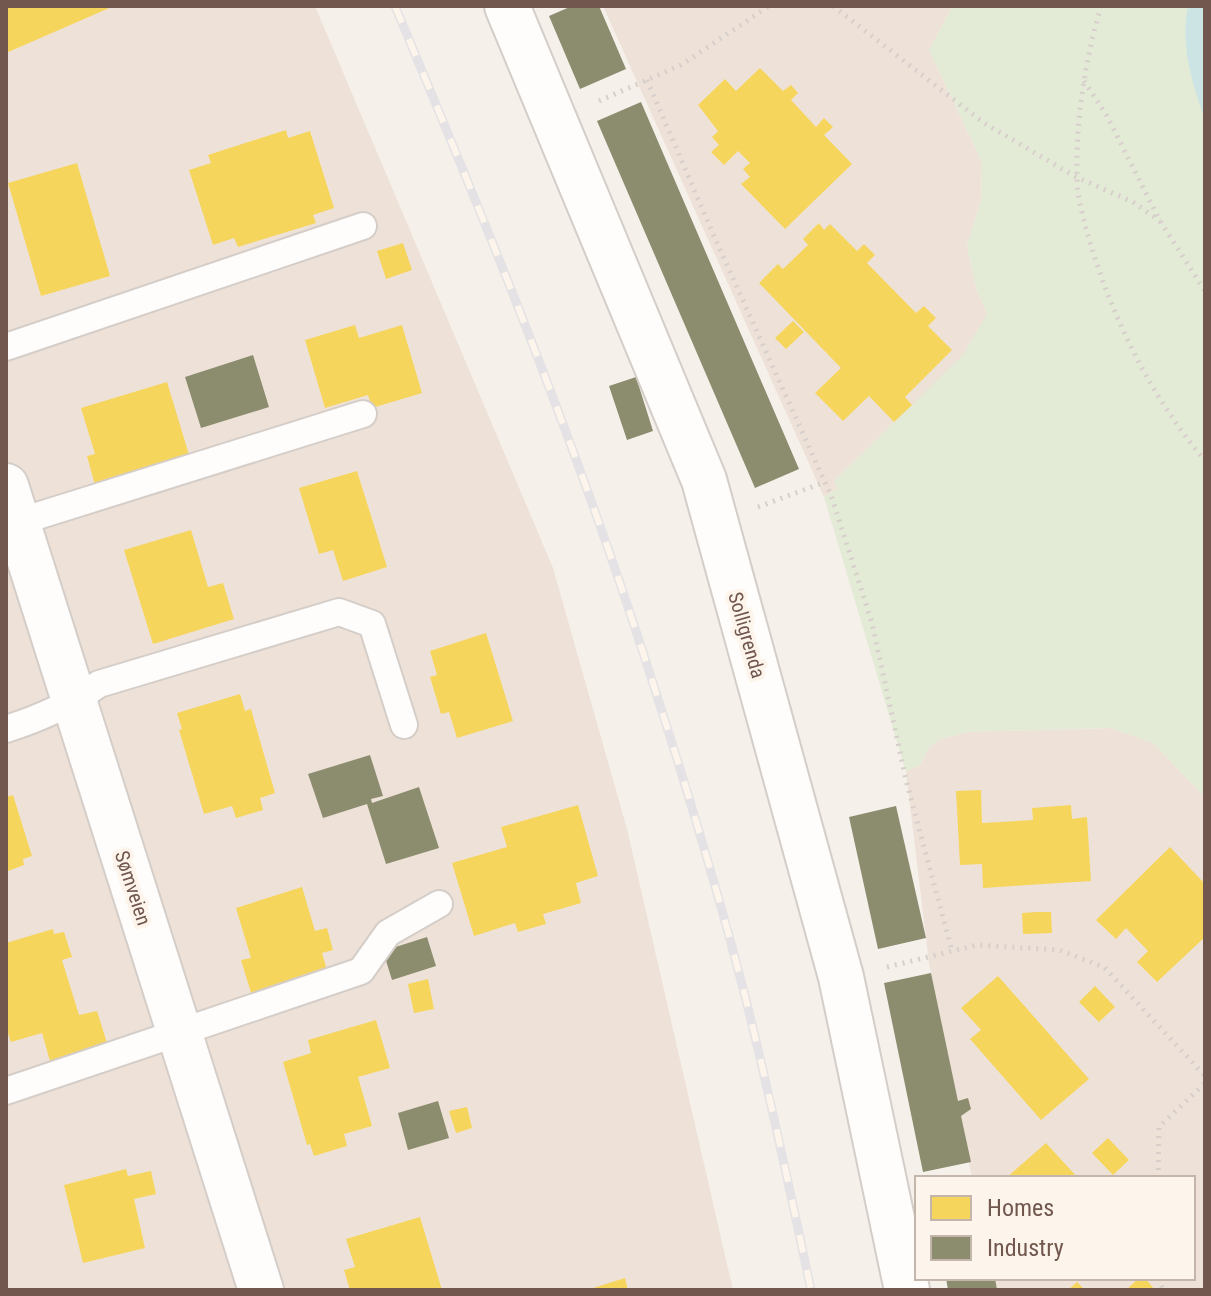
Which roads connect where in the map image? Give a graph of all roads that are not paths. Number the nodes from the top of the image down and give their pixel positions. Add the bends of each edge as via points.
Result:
1 (507, 6) edge
2 (363, 226) dead end
3 (6, 347) edge
4 (363, 414) dead end
5 (10, 510) edge
6 (74, 702) junction
7 (404, 725) dead end
8 (6, 729) edge
9 (439, 904) dead end
10 (180, 1034) junction
11 (6, 1091) edge
12 (254, 1289) edge
13 (907, 1290) edge

1 - 13 street, Solligrenda via 704,480 841,977
2 - 3 lane
4 - 5 lane
5 - 6 street, Sømveien
6 - 7 lane via 99,684 339,612 372,624
6 - 8 lane
6 - 10 street, Sømveien
9 - 10 lane via 388,933 361,971
10 - 11 lane
10 - 12 street, Sømveien

